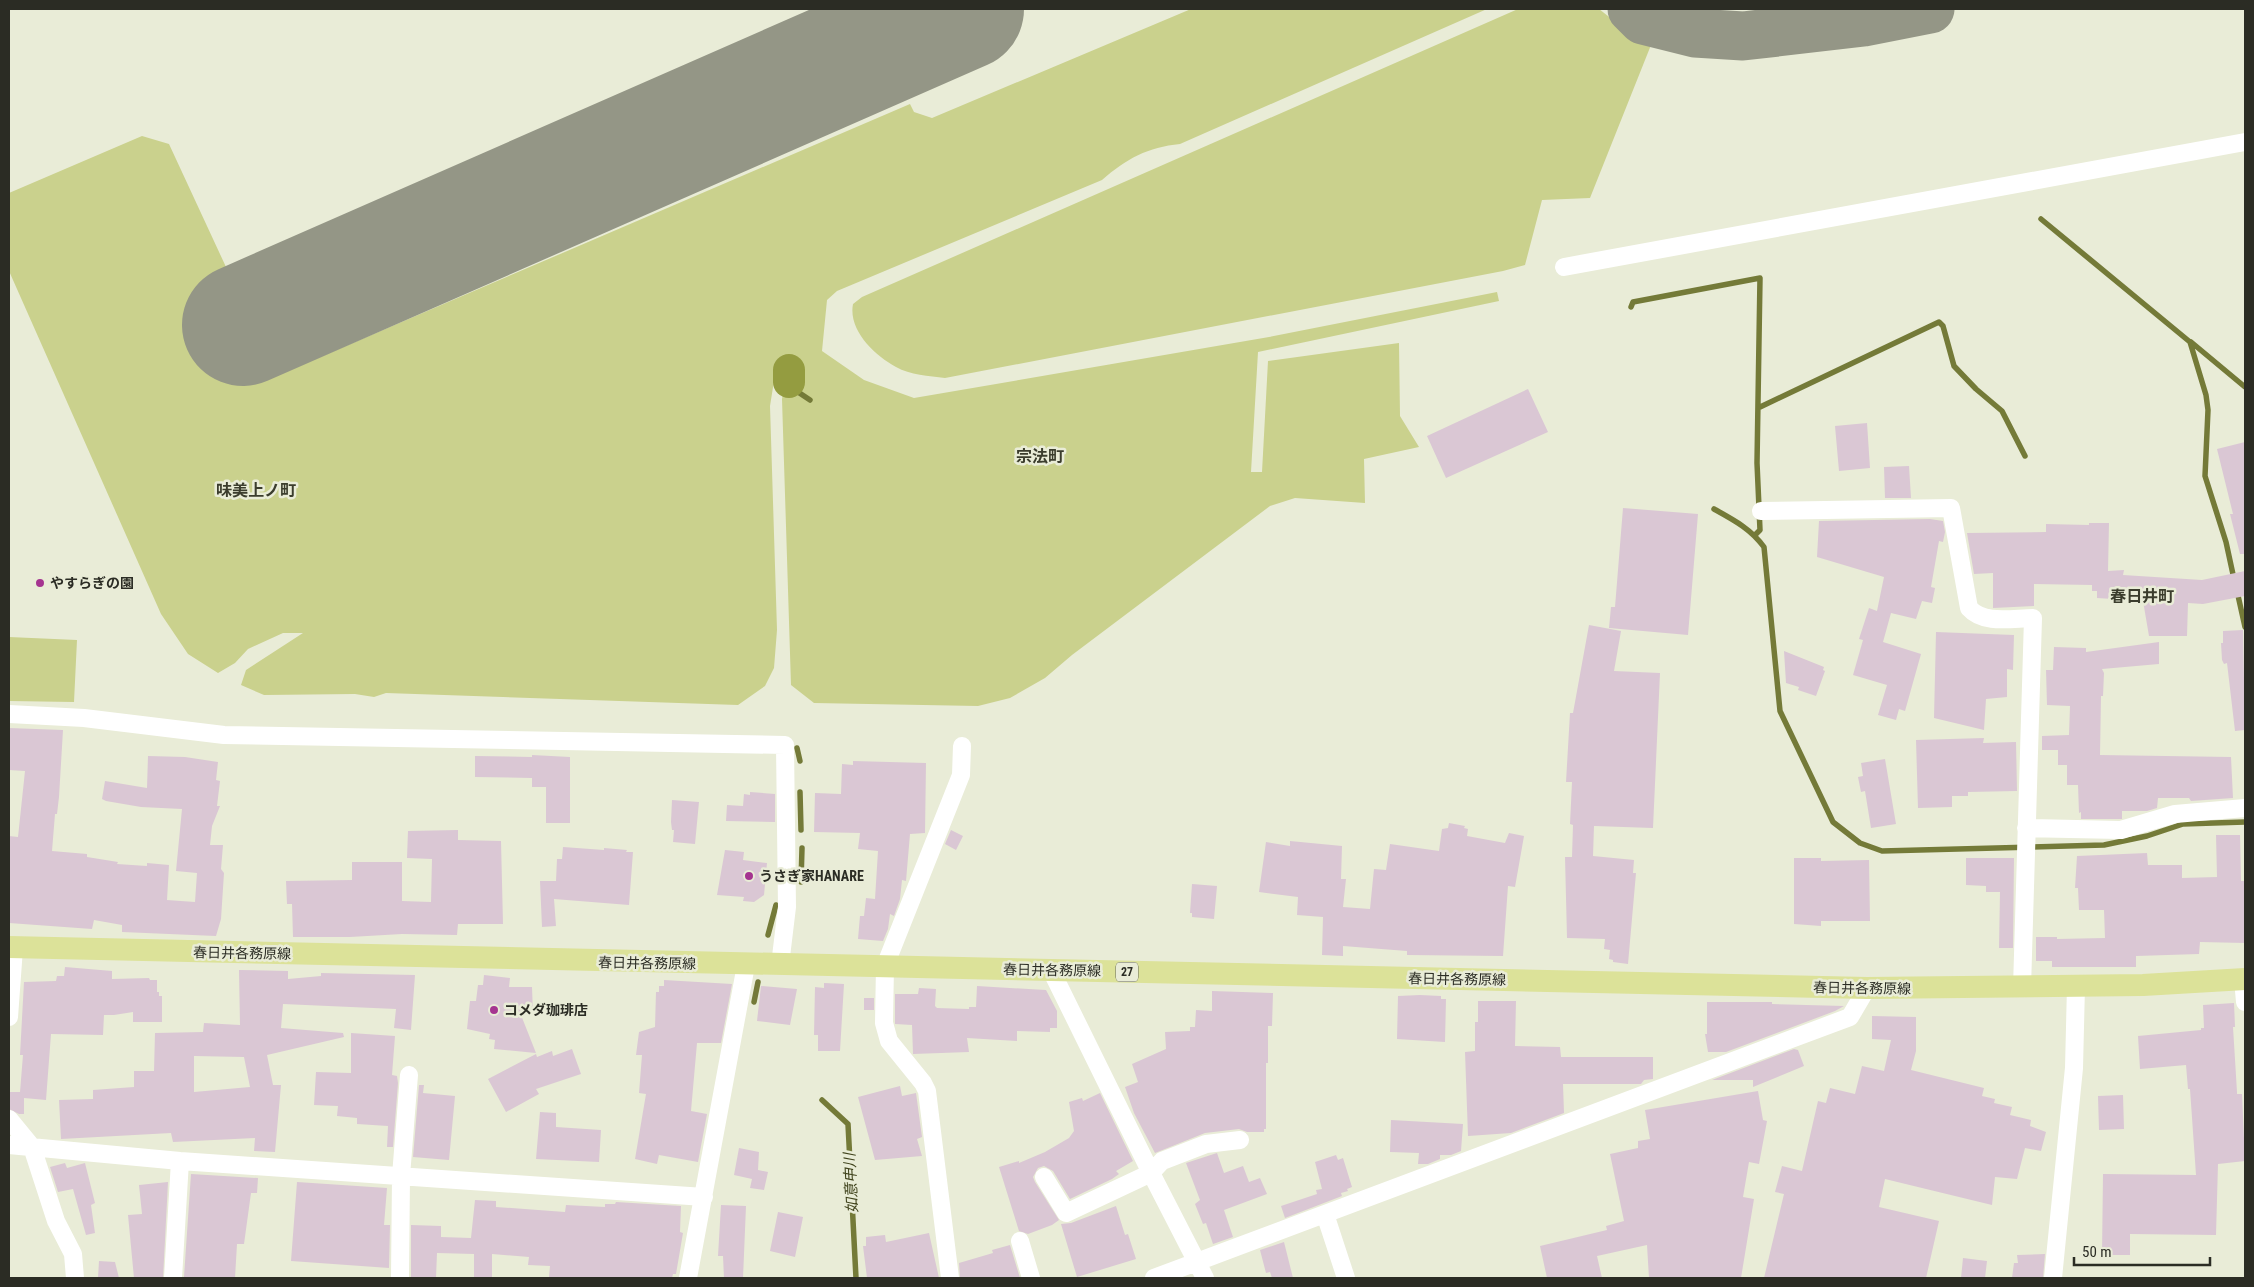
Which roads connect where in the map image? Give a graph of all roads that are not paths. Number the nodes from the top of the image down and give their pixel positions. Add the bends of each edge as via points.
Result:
1 (2245, 142) edge
2 (1564, 267) dead end
3 (1761, 511) dead end
4 (9, 714) edge
5 (962, 746) dead end
6 (2245, 808) edge
7 (2026, 828) junction
8 (11, 947) edge
9 (746, 965) junction
10 (780, 965) junction
11 (885, 966) junction
12 (1051, 970) junction
13 (2244, 979) edge
14 (2076, 986) junction
15 (1867, 988) junction
16 (2022, 988) junction
17 (2245, 1002) edge
18 (9, 1017) edge
19 (409, 1075) dead end
20 (9, 1119) edge
21 (1240, 1140) dead end
22 (9, 1145) edge
23 (32, 1148) junction
24 (180, 1161) junction
25 (1151, 1173) junction
26 (401, 1176) junction
27 (1044, 1177) dead end
28 (704, 1197) junction
29 (1325, 1214) junction
30 (1020, 1241) dead end
31 (1197, 1263) junction
32 (75, 1278) edge
33 (173, 1278) edge
34 (400, 1278) edge
35 (688, 1278) edge
36 (950, 1278) edge
37 (1031, 1278) edge
38 (1154, 1278) edge
39 (1205, 1278) edge
40 (1346, 1278) edge
41 (2053, 1278) edge

1 - 2 street
3 - 7 street via 1952,508 1969,608 1985,619 2033,618
4 - 10 street via 84,718 224,735 785,745 787,907
5 - 11 street via 961,775
6 - 7 street via 2175,814 2120,830
7 - 16 street
8 - 9 main road, 春日井各務原線 / 27
8 - 18 street
9 - 10 main road, 春日井各務原線 / 27
9 - 28 street
10 - 11 main road, 春日井各務原線 / 27
11 - 12 main road, 春日井各務原線 / 27
11 - 36 street via 884,1023 889,1041 927,1091
12 - 15 main road, 春日井各務原線 / 27
12 - 25 street
13 - 14 main road, 春日井各務原線 / 27
13 - 17 street
14 - 16 main road, 春日井各務原線 / 27
14 - 41 street via 2073,1077
15 - 16 main road, 春日井各務原線 / 27
15 - 29 street via 1850,1017
19 - 26 street
20 - 23 street
21 - 25 street via 1206,1144 1162,1161
22 - 23 street
23 - 24 street
23 - 32 street via 56,1221 73,1254
24 - 26 street
24 - 33 street
25 - 27 street via 1066,1213
25 - 31 street
26 - 28 street
26 - 34 street
28 - 35 street
29 - 31 street
29 - 40 street
30 - 37 street
31 - 38 street
31 - 39 street

